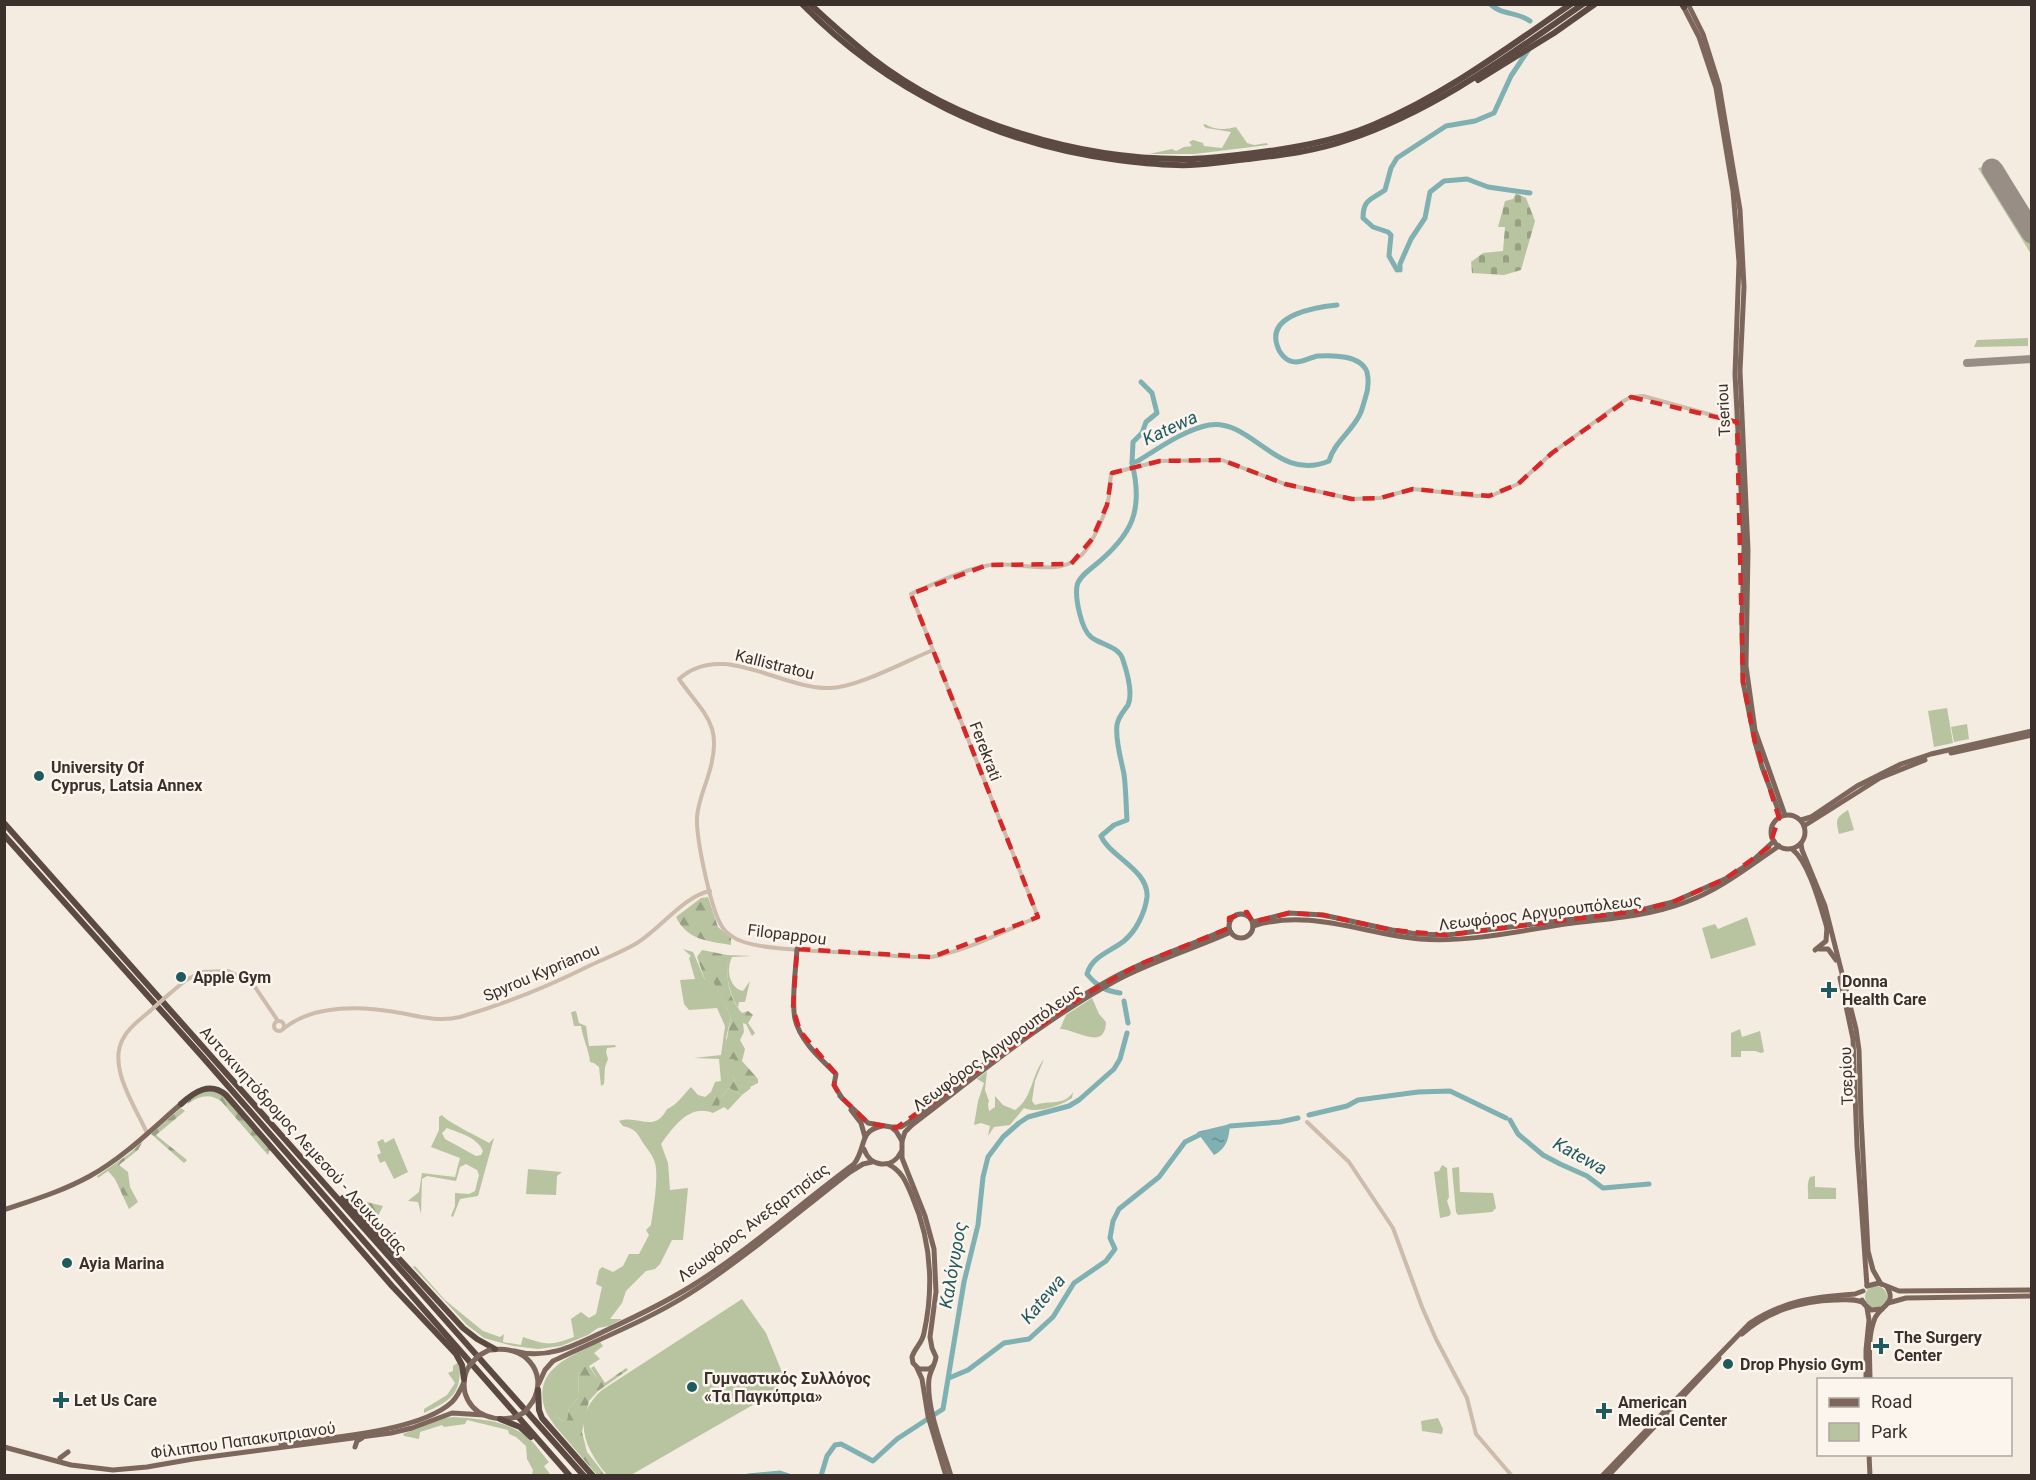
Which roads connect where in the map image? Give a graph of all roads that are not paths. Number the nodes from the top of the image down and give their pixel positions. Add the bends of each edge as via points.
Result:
1 (802, 4) edge
2 (810, 4) edge
3 (1571, 4) edge
4 (1582, 4) edge
5 (1595, 4) edge
6 (1684, 5) edge
7 (1346, 138) junction
8 (1740, 422) junction
9 (933, 650) junction
10 (679, 679) joint
11 (2031, 733) edge
12 (1782, 816) junction
13 (4, 823) edge
14 (1803, 823) junction
15 (4, 835) edge
16 (1774, 841) junction
17 (1779, 846) junction
18 (1801, 847) junction
19 (1792, 849) junction
20 (710, 891) junction
21 (1038, 917) joint
22 (1253, 924) junction
23 (1827, 927) junction
24 (1230, 930) junction
25 (797, 949) junction
26 (1836, 960) junction
27 (278, 1022) junction
28 (292, 1022) junction
29 (283, 1029) junction
30 (220, 1076) junction
31 (840, 1095) junction
32 (181, 1104) joint
33 (266, 1117) junction
34 (1307, 1122) dead end
35 (910, 1124) junction
36 (882, 1126) junction
37 (891, 1127) junction
38 (147, 1133) junction
39 (865, 1137) junction
40 (902, 1141) junction
41 (863, 1145) junction
42 (902, 1150) junction
43 (872, 1162) junction
44 (888, 1164) junction
45 (4, 1210) edge
46 (337, 1212) junction
47 (349, 1230) junction
48 (1884, 1285) junction
49 (1865, 1288) junction
50 (2031, 1290) edge
51 (400, 1294) junction
52 (2031, 1296) edge
53 (1888, 1303) junction
54 (1865, 1306) junction
55 (1882, 1309) junction
56 (919, 1346) junction
57 (932, 1348) junction
58 (492, 1350) junction
59 (514, 1352) junction
60 (933, 1366) junction
61 (917, 1368) junction
62 (1868, 1378) edge
63 (1868, 1378) edge
64 (464, 1380) junction
65 (538, 1386) junction
66 (484, 1415) junction
67 (931, 1417) junction
68 (500, 1419) junction
69 (364, 1437) junction
70 (343, 1439) junction
71 (4, 1446) edge
72 (68, 1452) dead end
73 (1869, 1456) edge
74 (60, 1458) junction
75 (565, 1476) edge
76 (570, 1476) edge
77 (584, 1476) edge
78 (593, 1476) edge
79 (946, 1476) edge
80 (951, 1476) edge
81 (1512, 1476) edge
82 (1602, 1476) edge
83 (1608, 1476) edge
84 (1870, 1476) edge

1 - 7 highway via 833,35 915,92 987,128 1038,145 1109,159 1191,165 1304,151
2 - 7 highway via 872,58 931,94 989,122 1049,142 1113,154 1190,159
3 - 7 highway via 1442,91
4 - 7 highway via 1461,86 1389,123
5 - 7 highway via 1449,97 1389,126
6 - 8 main road, Tseriou via 1716,88 1733,191 1739,262 1735,374
8 - 9 street, Ferekrati via 1643,396 1631,397 1552,453 1518,484 1489,496 1413,489 1359,500 1287,484 1222,460 1140,465 1112,473 1107,505 1092,539 1071,564 987,565 911,594
8 - 12 main road, Tseriou via 1743,682 1762,767
9 - 10 street, Kallistratou via 836,688 801,685 731,664 710,663
9 - 21 street, Ferekrati
10 - 20 street, Filopappou via 709,718 714,732 714,758 697,818
11 - 14 main road via 1904,768
12 - 14 main road via 1791,815
12 - 16 main road via 1772,829
13 - 33 highway, Αυτοκινητόδρομος Λεμεσού - Λευκωσίας
14 - 18 main road
15 - 30 highway
16 - 17 main road
16 - 22 main road, Λεωφόρος Αργυρουπόλεως via 1750,863 1709,888 1637,911 1447,935 1417,934 1323,915 1289,913
17 - 19 main road
17 - 22 main road, Λεωφόρος Αργυρουπόλεως via 1717,888 1638,915 1438,940 1305,920
18 - 19 main road
18 - 48 main road, Τσερίου via 1825,906 1856,1029 1868,1251 1873,1270
19 - 23 main road via 1808,873
20 - 25 street, Filopappou via 719,921 733,937 749,944
20 - 28 street, Spyrou Kyprianou via 692,898 633,945 531,993 469,1014 433,1019 359,1007 335,1009
21 - 25 street, Filopappou via 932,957
22 - 24 main road via 1251,934 1244,938
22 - 24 main road via 1249,916 1240,914 1232,918
23 - 26 main road, Τσερίου
23 - 26 main road via 1826,941 1815,950 1828,949
24 - 35 main road, Λεωφόρος Αργυρουπόλεως via 1140,964 1087,996
25 - 31 main road via 795,1020 808,1044 836,1074 834,1085
26 - 49 main road, Τσερίου via 1853,1039
27 - 28 street, Spyrou Kyprianou
27 - 29 street
27 - 29 street via 277,1030
27 - 38 street, bridge via 253,984 228,971 202,972 168,995 125,1034 117,1058 122,1079
28 - 29 street, Spyrou Kyprianou
30 - 46 highway
30 - 47 highway via 239,1104
31 - 36 main road via 868,1123
31 - 39 main road via 861,1123
32 - 38 main road
32 - 51 highway via 205,1089 222,1092
33 - 58 highway via 451,1317
33 - 77 highway, Αυτοκινητόδρομος Λεμεσού - Λευκωσίας
34 - 81 street via 1349,1162 1393,1228 1431,1329 1467,1398 1476,1434
35 - 37 main road
35 - 40 main road
36 - 37 main road
36 - 39 main road
37 - 40 main road
38 - 45 main road via 90,1176
39 - 41 main road
40 - 42 main road
41 - 43 main road
41 - 59 main road, Λεωφόρος Ανεξαρτησίας via 854,1164 719,1268 671,1298 570,1348 542,1355
42 - 44 main road
42 - 57 main road via 934,1249
43 - 44 main road
43 - 65 main road, Λεωφόρος Ανεξαρτησίας via 850,1172 689,1294 548,1365
44 - 56 main road via 903,1177 928,1250 929,1302
46 - 47 highway
46 - 76 highway
47 - 51 highway
48 - 49 main road via 1874,1282
48 - 50 main road via 1910,1292
48 - 53 main road via 1890,1296
49 - 54 main road
49 - 82 main road via 1855,1294 1799,1300 1750,1323
51 - 64 highway via 456,1354
52 - 53 main road via 1906,1298
53 - 55 main road
54 - 55 main road via 1876,1311
54 - 62 main road via 1869,1320
54 - 83 main road via 1850,1299 1813,1301 1752,1326
55 - 63 main road via 1871,1334
56 - 57 main road
56 - 61 main road via 912,1357
57 - 60 main road via 936,1357
58 - 59 main road
58 - 64 main road, bridge via 478,1356
59 - 65 main road via 532,1364
60 - 61 main road
60 - 67 main road via 929,1386
61 - 67 main road
64 - 66 main road via 471,1406
64 - 74 main road, Φίλιππου Παπακυπριανού via 447,1406 390,1428 138,1465 91,1465
65 - 68 main road, bridge via 525,1412
65 - 78 highway via 542,1418
66 - 68 main road
66 - 69 main road, Φίλιππου Παπακυπριανού via 452,1413 406,1430
67 - 79 main road
67 - 80 main road
68 - 75 highway via 530,1435
69 - 70 main road, Φίλιππου Παπακυπριανού
69 - 70 main road via 353,1447
70 - 71 main road, Φίλιππου Παπακυπριανού via 113,1470 72,1465
71 - 74 main road, Φίλιππου Παπακυπριανού
72 - 74 main road
73 - 84 main road

